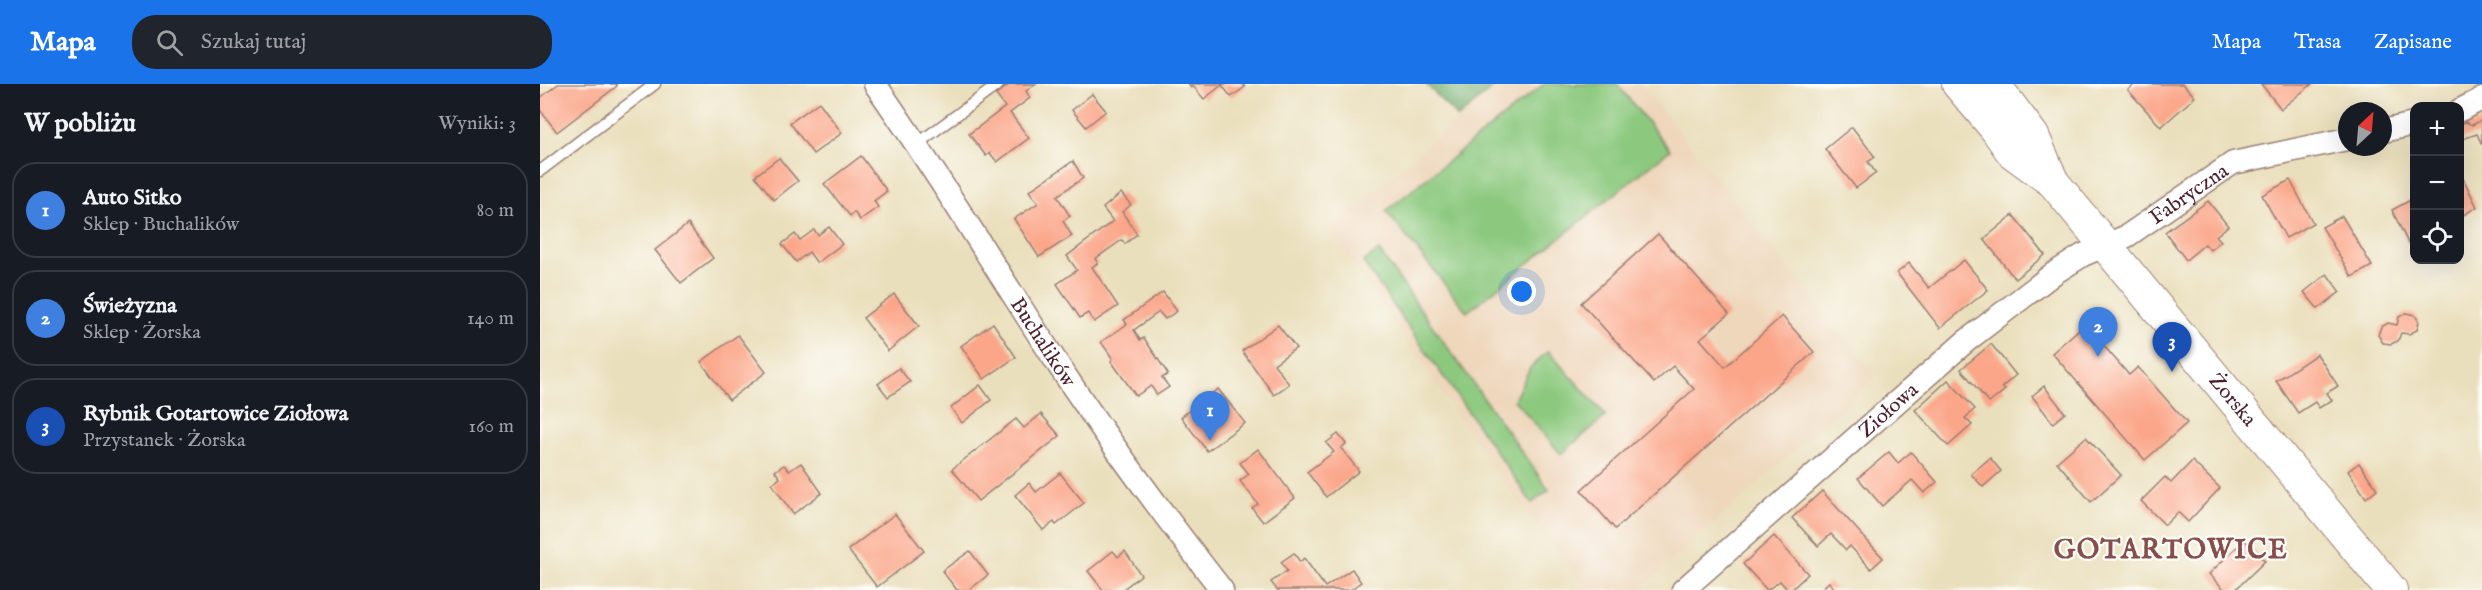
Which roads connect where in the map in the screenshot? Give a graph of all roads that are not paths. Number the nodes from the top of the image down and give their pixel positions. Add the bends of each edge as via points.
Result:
1 (655, 84) edge
2 (875, 84) edge
3 (999, 84) edge
4 (1958, 84) edge
5 (2001, 89) edge
6 (2482, 99) edge
7 (2464, 108) edge
8 (2410, 125) edge
9 (2392, 129) edge
10 (2338, 141) edge
11 (917, 144) junction
12 (540, 171) edge
13 (2053, 182) junction
14 (2104, 245) junction
15 (1222, 590) edge
16 (1683, 590) edge
17 (2391, 590) edge

1 - 12 lane
2 - 11 street, Buchalików
3 - 11 lane
4 - 13 main road, Żorska via 2012,152
5 - 13 main road, Żorska via 2033,136
6 - 7 street
8 - 9 street
10 - 14 street, Fabryczna via 2233,163 2127,236
11 - 15 street, Buchalików via 1059,365 1146,492
13 - 14 main road, Żorska
14 - 16 street, Ziołowa via 2054,274 1965,342
14 - 17 main road, Żorska

